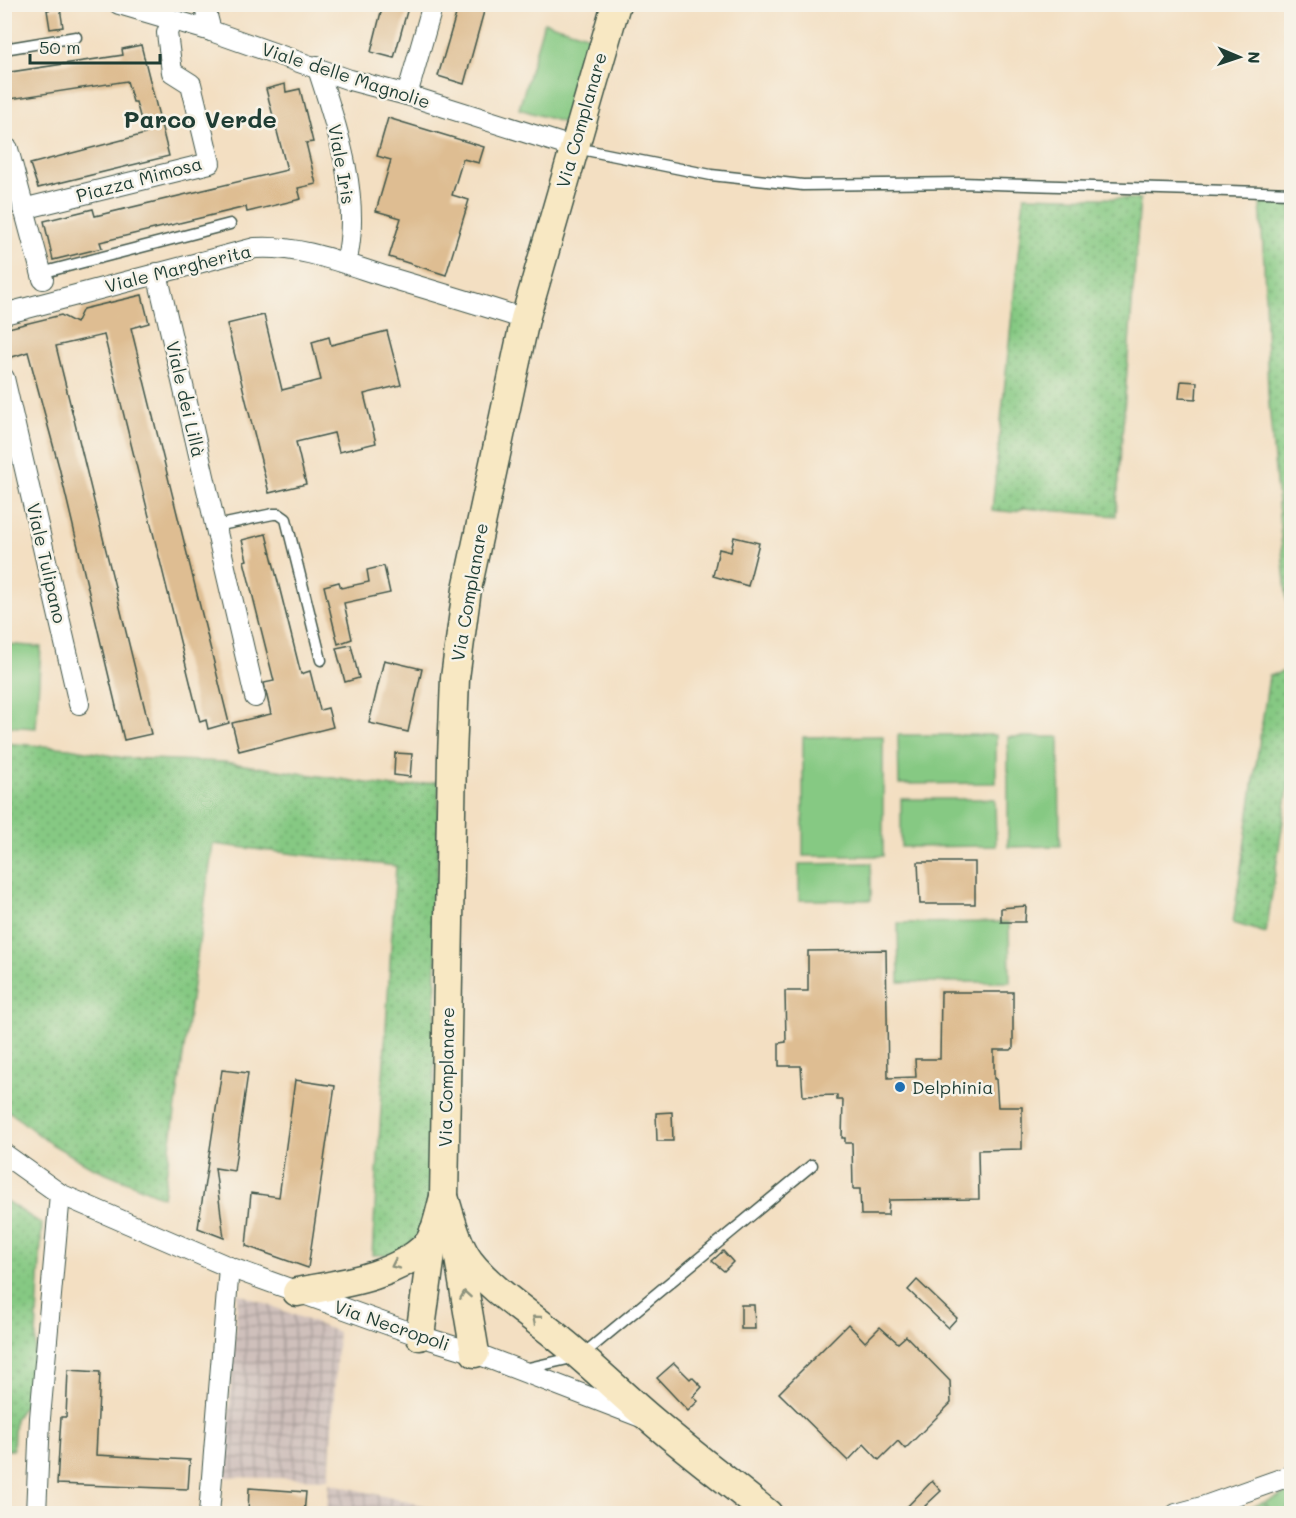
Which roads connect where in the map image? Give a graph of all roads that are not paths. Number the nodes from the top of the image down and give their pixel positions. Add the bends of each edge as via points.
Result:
1 (119, 4) edge
2 (204, 4) edge
3 (433, 4) edge
4 (616, 4) edge
5 (172, 20) junction
6 (211, 32) junction
7 (76, 37) dead end
8 (4, 49) edge
9 (317, 66) junction
10 (407, 94) junction
11 (572, 147) junction
12 (8, 149) dead end
13 (1292, 193) edge
14 (23, 209) junction
15 (230, 224) dead end
16 (346, 263) junction
17 (157, 273) junction
18 (42, 276) junction
19 (60, 299) junction
20 (37, 305) junction
21 (4, 314) edge
22 (525, 319) junction
23 (4, 378) edge
24 (10, 422) edge
25 (216, 526) junction
26 (321, 660) dead end
27 (255, 697) dead end
28 (79, 704) dead end
29 (4, 1154) edge
30 (812, 1165) dead end
31 (60, 1194) junction
32 (445, 1229) junction
33 (229, 1267) junction
34 (297, 1292) junction
35 (420, 1336) junction
36 (475, 1353) junction
37 (581, 1356) junction
38 (515, 1371) junction
39 (655, 1423) junction
40 (1292, 1475) edge
41 (1198, 1510) edge
42 (36, 1514) edge
43 (209, 1514) edge
44 (768, 1514) edge
45 (1176, 1514) edge

1 - 5 street, Viale delle Magnolie
2 - 6 street
3 - 10 street
4 - 11 main road, Via Complanare
5 - 6 street, Viale delle Magnolie
5 - 14 street, Piazza Mimosa via 167,33 172,72 191,84 210,163
6 - 9 street, Viale delle Magnolie
7 - 8 lane
9 - 10 street, Viale delle Magnolie via 351,80
9 - 16 street, Viale Iris via 336,124 349,196 350,247
10 - 11 street, Viale delle Magnolie
11 - 13 lane via 711,175 803,185 961,183
11 - 22 main road, Via Complanare
12 - 14 street
14 - 18 street
15 - 18 lane, Viale Margherita
16 - 17 street, Viale Margherita via 270,247
16 - 22 street, Viale Margherita
17 - 19 street, Viale Margherita
17 - 25 street, Viale dei Lillà
18 - 19 street via 53,282
18 - 20 street via 34,287
19 - 20 street, Viale Margherita
20 - 21 street, Viale Margherita
22 - 32 main road, Via Complanare via 466,589 455,678
23 - 24 street, Viale Tulipano
24 - 28 street, Viale Tulipano
25 - 26 lane via 273,514 286,519
25 - 27 street, Viale dei Lillà
29 - 31 street, Via Necropoli
30 - 37 lane
31 - 33 street, Via Necropoli
31 - 42 street via 40,1418
32 -> 34 main road via 398,1265 357,1280
32 - 35 main road
36 -> 32 main road
37 -> 32 main road via 482,1274
33 - 34 street, Via Necropoli
33 - 43 street
34 - 35 street, Via Necropoli
35 - 36 street, Via Necropoli
36 - 38 street, Via Necropoli
37 - 38 lane
37 - 39 main road
38 - 39 street, Via Necropoli
39 - 44 main road, Via Necropoli
40 - 41 street
41 - 45 street

